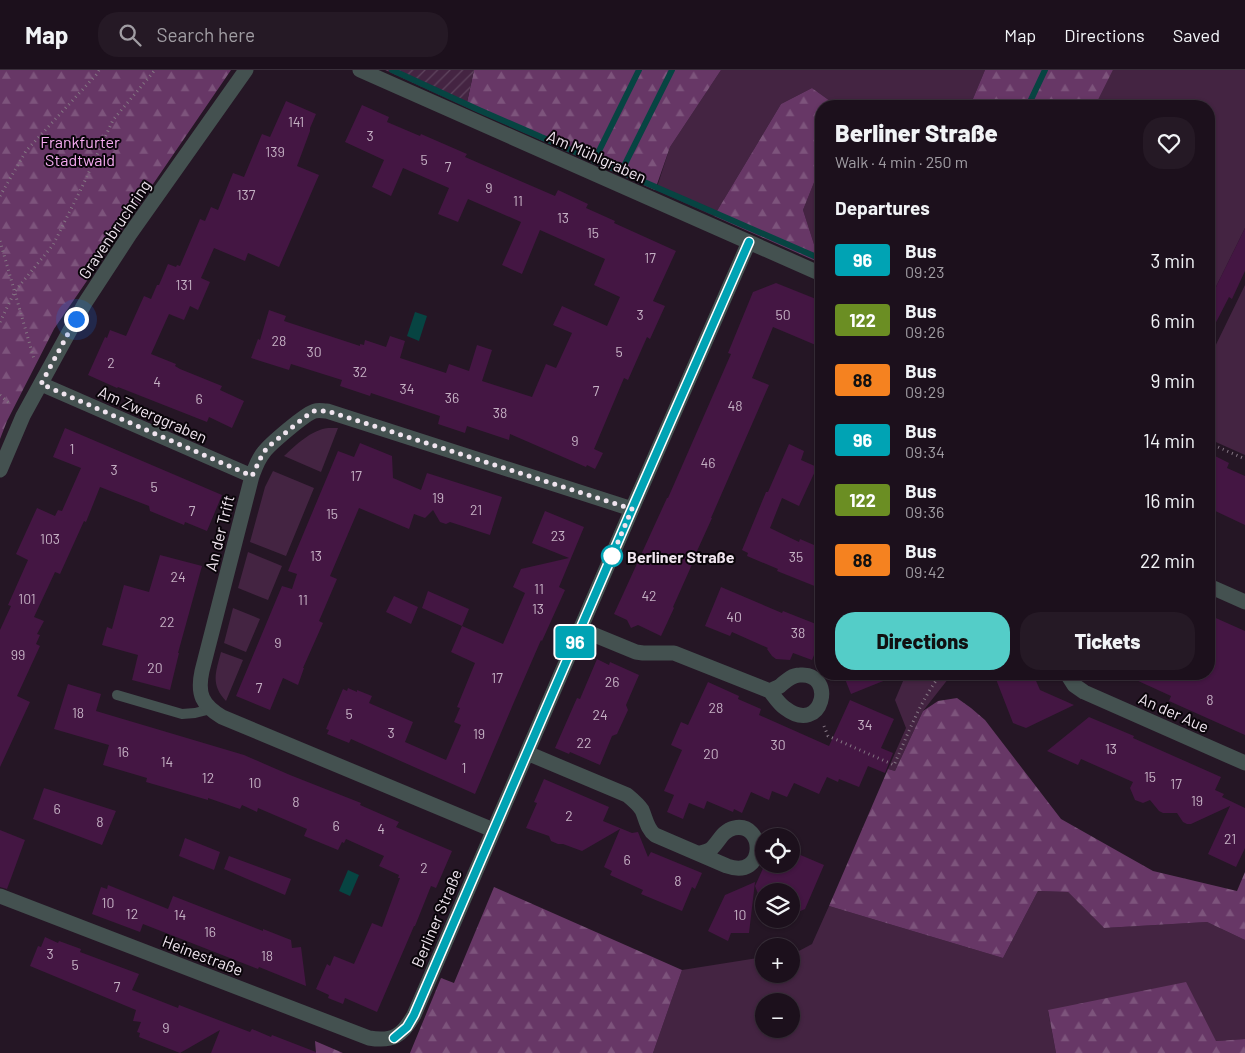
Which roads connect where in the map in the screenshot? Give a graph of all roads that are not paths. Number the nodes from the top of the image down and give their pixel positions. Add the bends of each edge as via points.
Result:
1 (246, 70) edge
2 (360, 70) edge
3 (749, 242) junction
4 (815, 271) edge
5 (41, 384) junction
6 (0, 470) edge
7 (252, 476) junction
8 (632, 509) junction
9 (1215, 589) edge
10 (1245, 602) edge
11 (580, 629) junction
12 (1071, 680) edge
13 (770, 691) junction
14 (117, 695) dead end
15 (211, 710) junction
16 (527, 753) junction
17 (1245, 763) edge
18 (493, 830) junction
19 (700, 853) dead end
20 (0, 896) edge
21 (394, 1038) joint

1 - 5 street, Gravenbruchring via 90,295
2 - 3 street, Am Mühlgraben
3 - 4 street, Am Mühlgraben
3 - 8 street, Berliner Straße
5 - 6 street, Gravenbruchring
5 - 7 street, Am Zwerggraben
7 - 8 street, An der Trift via 269,446 314,411 327,411
7 - 15 street, An der Trift via 199,683 202,698
8 - 11 street, Berliner Straße
9 - 10 street
11 - 13 street via 643,654 674,653
11 - 16 street, Berliner Straße
12 - 17 street, An der Aue via 1084,692
13 - 13 street via 801,674 815,680 822,693 817,709 804,716 783,707
14 - 15 lane via 182,714
15 - 18 street
16 - 18 street, Berliner Straße
16 - 19 street via 634,800 655,835
18 - 21 street, Berliner Straße via 414,1015 407,1027
20 - 21 street, Heinestraße via 369,1038

